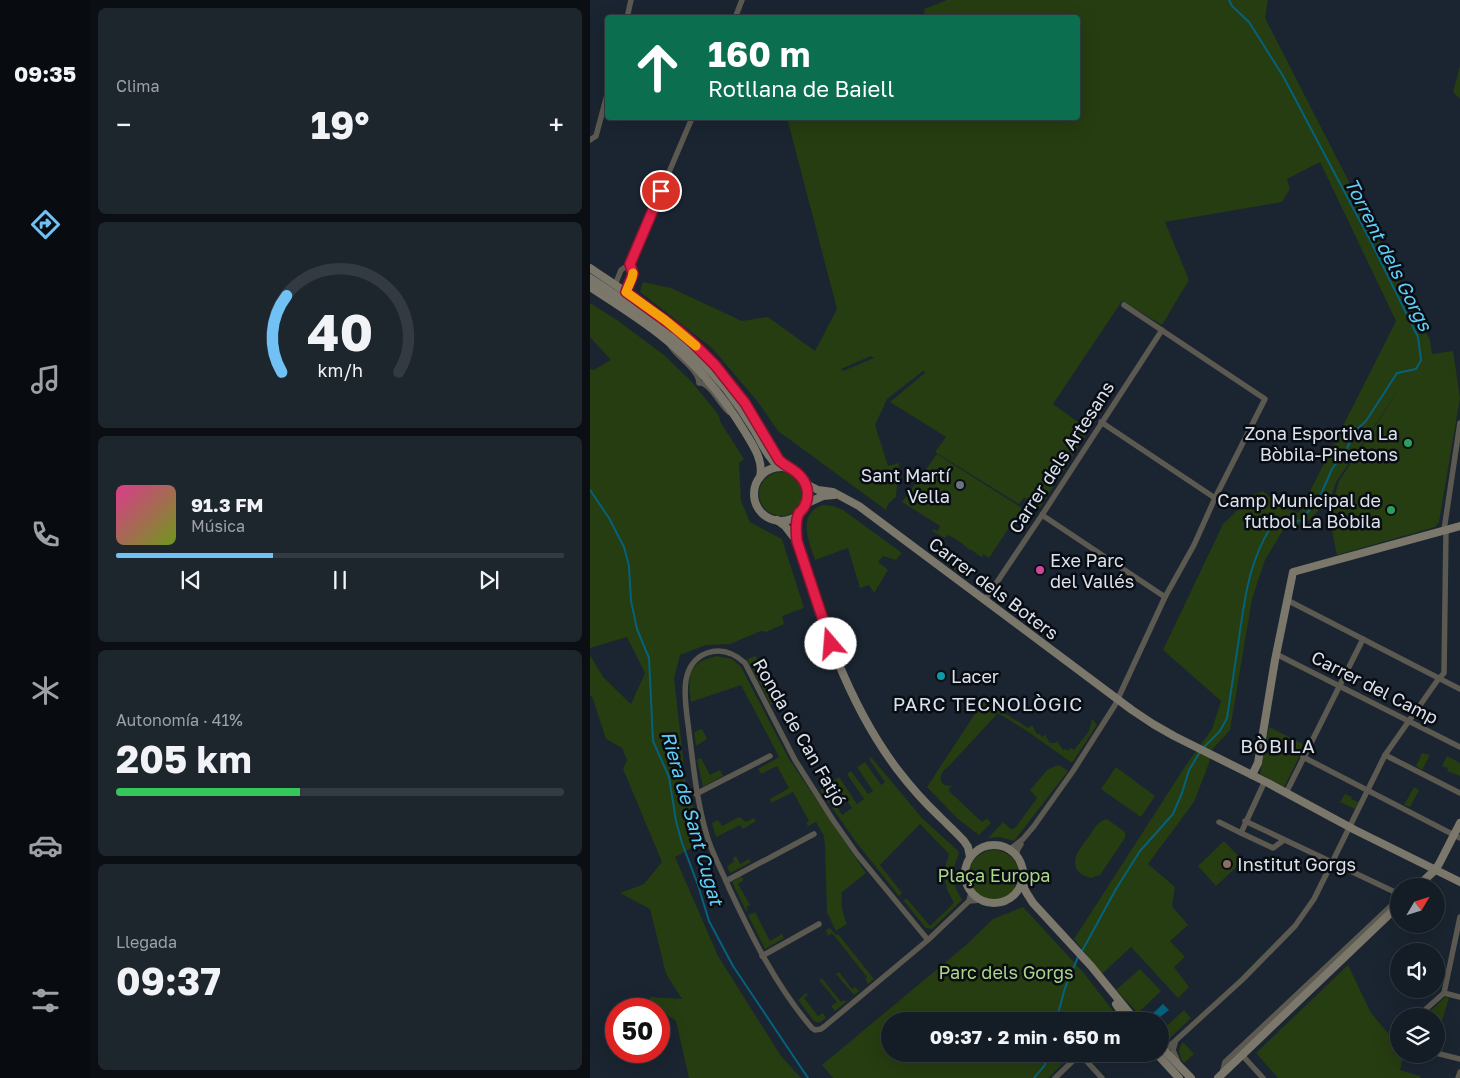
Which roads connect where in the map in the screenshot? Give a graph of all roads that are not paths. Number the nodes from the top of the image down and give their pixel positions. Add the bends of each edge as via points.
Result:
1 (632, 0) edge
2 (742, 0) edge
3 (628, 15) edge
4 (736, 15) edge
5 (605, 102) edge
6 (691, 120) edge
7 (590, 140) edge
8 (630, 264) junction
9 (590, 268) edge
10 (590, 278) edge
11 (615, 285) junction
12 (590, 287) edge
13 (626, 292) junction
14 (1124, 305) dead end
15 (1162, 330) junction
16 (752, 420) junction
17 (1102, 422) junction
18 (1460, 423) edge
19 (783, 467) junction
20 (760, 477) junction
21 (806, 484) junction
22 (838, 495) junction
23 (1215, 498) junction
24 (806, 504) junction
25 (799, 514) junction
26 (1042, 515) junction
27 (777, 520) junction
28 (1460, 526) edge
29 (1445, 530) junction
30 (797, 541) junction
31 (1165, 597) junction
32 (985, 600) junction
33 (1287, 600) junction
34 (1363, 639) junction
35 (1276, 654) junction
36 (1440, 678) junction
37 (1339, 686) junction
38 (1460, 688) edge
39 (1118, 699) junction
40 (1408, 722) junction
41 (1460, 747) edge
42 (1385, 755) junction
43 (770, 756) dead end
44 (1303, 757) junction
45 (1253, 773) junction
46 (1264, 781) junction
47 (1368, 790) junction
48 (1286, 792) junction
49 (1460, 793) edge
50 (696, 794) junction
51 (1246, 821) junction
52 (1218, 822) dead end
53 (1460, 823) edge
54 (1349, 827) junction
55 (1241, 833) junction
56 (814, 834) dead end
57 (958, 834) junction
58 (1457, 836) edge
59 (1023, 840) junction
60 (1284, 840) junction
61 (983, 847) junction
62 (1009, 850) junction
63 (1016, 856) junction
64 (970, 857) junction
65 (1332, 863) junction
66 (1435, 869) junction
67 (1426, 878) edge
68 (726, 880) junction
69 (1022, 882) junction
70 (1460, 882) edge
71 (1390, 890) edge
72 (971, 892) junction
73 (1013, 896) junction
74 (980, 900) junction
75 (969, 901) junction
76 (1033, 903) junction
77 (1390, 907) edge
78 (1390, 914) edge
79 (1460, 917) edge
80 (819, 924) dead end
81 (928, 940) junction
82 (762, 956) junction
83 (1096, 973) junction
84 (1445, 988) edge
85 (1445, 993) edge
86 (1460, 997) edge
87 (1438, 998) edge
88 (1427, 1008) edge
89 (1121, 1012) edge
90 (1128, 1012) edge
91 (1177, 1040) junction
92 (1169, 1045) edge
93 (1242, 1055) junction
94 (1445, 1055) edge
95 (1460, 1059) edge
96 (1169, 1061) edge
97 (1072, 1062) edge
98 (1087, 1062) edge
99 (1460, 1072) edge
100 (1182, 1075) edge
101 (1220, 1076) edge
102 (1055, 1078) edge
103 (1102, 1078) edge
104 (1191, 1078) edge
105 (1263, 1078) edge
106 (1458, 1078) edge

1 - 3 street
2 - 4 street
5 - 7 street via 596,136
6 - 8 street
8 - 11 street via 621,270
8 - 13 street via 633,274
9 - 11 main road
10 - 16 main road via 684,344
11 - 13 main road
12 - 20 main road via 668,341 704,376 735,416 756,451 762,465
13 - 16 main road via 692,342 726,378
14 - 15 street
15 - 17 street, Carrer dels Artesans
15 - 23 street via 1265,399
16 - 19 main road
17 - 23 street
17 - 26 street, Carrer dels Artesans
18 - 29 street
19 - 20 main road via 768,470
19 - 21 main road via 798,473
20 - 27 main road via 754,490 756,503 764,514
21 - 22 main road, Carrer dels Boters
21 - 24 main road
22 - 24 main road via 823,496
22 - 32 main road, Carrer dels Boters via 859,506
23 - 31 street
24 - 25 main road
25 - 27 main road
25 - 30 main road
26 - 31 street
26 - 32 street, Carrer dels Artesans
27 - 30 main road
28 - 29 main road
29 - 33 main road via 1295,570
29 - 36 street via 1444,673
30 - 57 main road via 841,671 859,708 906,780
31 - 39 street
32 - 39 main road, Carrer dels Boters
33 - 34 street
33 - 35 main road
34 - 36 street
34 - 37 street
35 - 37 street, Carrer del Camp
35 - 45 main road via 1258,763
36 - 38 street
36 - 40 street
37 - 40 street, Carrer del Camp
37 - 44 street
39 - 45 main road, Carrer dels Boters via 1153,724
39 - 59 street via 1074,769
40 - 41 street, Carrer del Camp
40 - 42 street
42 - 47 street
42 - 49 street
43 - 50 street
44 - 47 street
44 - 48 street
45 - 46 main road, Carrer dels Boters
46 - 48 main road, Carrer dels Boters
46 - 51 street
47 - 54 street
47 - 58 street
48 - 54 main road, Carrer dels Boters
50 - 68 street, Ronda de Can Fatjó via 707,838
50 - 81 street, Ronda de Can Fatjó via 686,680 691,665 699,657 722,651 745,663 795,760 833,820
51 - 55 street
51 - 60 street
52 - 55 street
53 - 58 main road
54 - 65 street
54 - 66 main road, Carrer dels Boters
55 - 60 street via 1274,848
56 - 68 street
57 - 61 main road
57 - 64 main road via 968,847
58 - 66 main road
59 - 62 street
59 - 63 street
60 - 65 street
61 - 62 main road via 997,845
61 - 64 main road
62 - 63 main road
63 - 69 main road via 1022,869
64 - 72 main road via 965,875
65 - 71 street
65 - 91 street via 1314,899 1295,926
66 - 67 main road
66 - 70 main road, Carrer dels Boters
68 - 82 street, Ronda de Can Fatjó
69 - 73 main road
69 - 76 main road
72 - 74 main road
72 - 75 street
73 - 74 main road via 997,904
73 - 76 main road
74 - 75 street
75 - 81 street
76 - 83 main road
77 - 101 street via 1225,1062
78 - 93 main road
79 - 84 street
80 - 82 street
81 - 82 street, Ronda de Can Fatjó via 826,1026 815,1030 786,994
83 - 89 main road
83 - 90 main road
85 - 86 street
87 - 88 street
91 - 92 street
91 - 100 street via 1173,1050
93 - 101 main road
93 - 105 street
94 - 95 street
96 - 100 main road
97 - 102 street
98 - 103 street
99 - 106 street
100 - 104 main road

